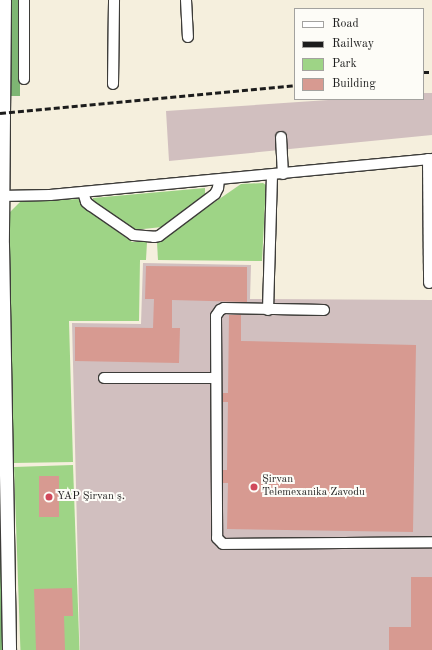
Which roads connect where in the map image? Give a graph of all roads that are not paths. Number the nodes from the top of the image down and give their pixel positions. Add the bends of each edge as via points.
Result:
1 (4, 0) edge
2 (24, 0) edge
3 (114, 0) edge
4 (186, 0) edge
5 (188, 37) dead end
6 (24, 79) dead end
7 (113, 84) dead end
8 (281, 137) dead end
9 (430, 159) edge
10 (283, 174) junction
11 (272, 175) junction
12 (218, 180) junction
13 (83, 192) junction
14 (1, 196) edge
15 (429, 283) dead end
16 (268, 310) junction
17 (324, 310) dead end
18 (104, 378) dead end
19 (216, 378) junction
20 (432, 542) edge
21 (9, 650) edge

1 - 14 main road
2 - 6 street
3 - 7 street
4 - 5 street
8 - 10 street
9 - 10 street
9 - 15 street
10 - 11 street
11 - 12 street
11 - 16 street
12 - 13 street
12 - 13 street via 215,194 159,236 154,237 133,235 90,206
13 - 14 street
14 - 21 main road
16 - 17 street
16 - 19 street via 220,310 216,316
18 - 19 street
19 - 20 street via 216,528 217,538 223,544

